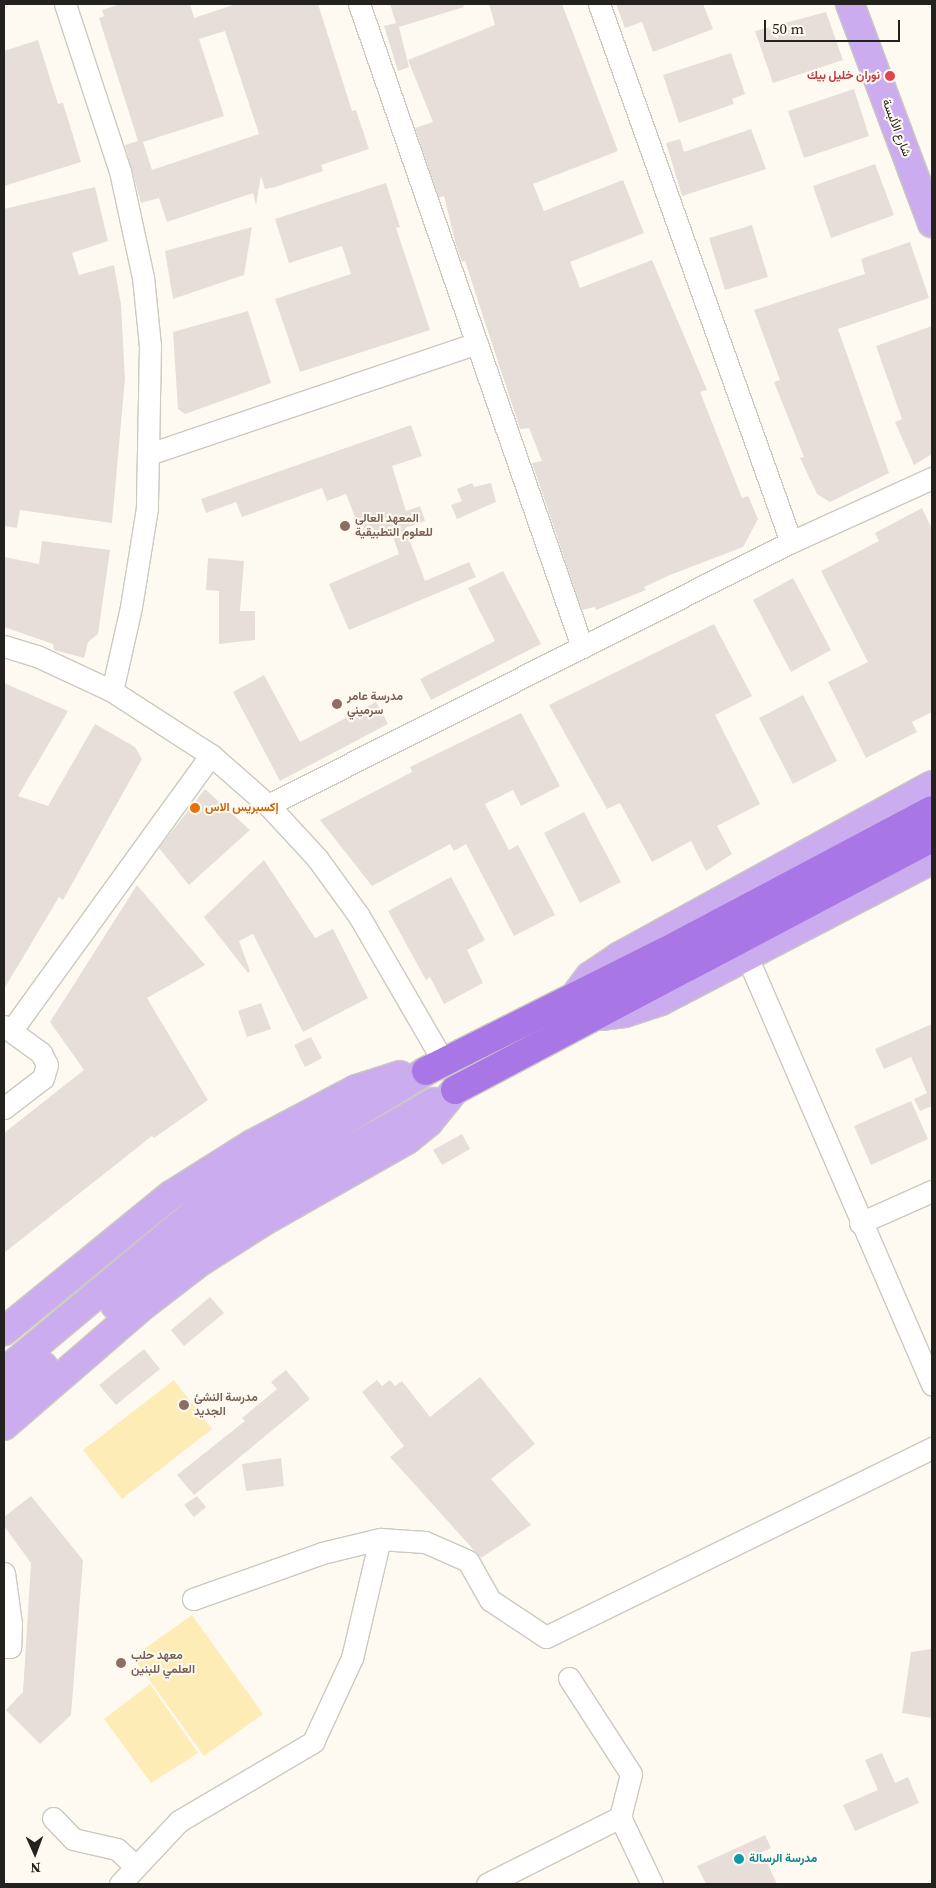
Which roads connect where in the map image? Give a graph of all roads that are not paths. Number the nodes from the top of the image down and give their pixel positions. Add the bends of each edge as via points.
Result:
1 (65, 4) edge
2 (359, 4) edge
3 (599, 4) edge
4 (850, 4) edge
5 (932, 223) edge
6 (477, 343) junction
7 (149, 454) junction
8 (932, 478) edge
9 (791, 542) junction
10 (4, 646) edge
11 (582, 647) junction
12 (112, 691) junction
13 (211, 755) junction
14 (932, 785) edge
15 (268, 805) junction
16 (932, 810) edge
17 (932, 838) edge
18 (932, 860) edge
19 (748, 958) junction
20 (581, 1007) junction
21 (7, 1028) edge
22 (434, 1066) junction
23 (455, 1090) junction
24 (4, 1108) edge
25 (932, 1191) edge
26 (860, 1223) junction
27 (4, 1331) edge
28 (4, 1372) edge
29 (932, 1385) edge
30 (4, 1400) edge
31 (4, 1426) edge
32 (932, 1448) edge
33 (380, 1539) junction
34 (4, 1572) edge
35 (193, 1599) dead end
36 (8, 1621) edge
37 (4, 1647) edge
38 (569, 1678) dead end
39 (620, 1817) junction
40 (53, 1818) dead end
41 (136, 1867) junction
42 (120, 1884) edge
43 (487, 1884) edge
44 (652, 1884) edge

1 - 7 street via 120,171 143,277 150,346
2 - 6 street
3 - 9 street
4 - 5 main road, شارع الألبسة
6 - 7 street
6 - 11 street
7 - 12 street via 146,517 131,607
8 - 9 street
9 - 11 street
10 - 12 street via 37,656
11 - 15 street
12 - 13 street
13 - 15 street
13 - 21 street
14 - 20 main road via 618,957 590,976
15 - 22 street via 317,858 359,916
16 - 20 highway
17 - 20 highway
18 - 19 main road
19 - 20 main road via 661,1001 625,1014
19 - 26 street
20 - 22 highway
20 - 23 highway
21 - 24 street via 41,1053 47,1070 43,1078
22 - 27 main road via 391,1076 356,1089 252,1144 171,1195
22 - 28 main road via 200,1208
23 - 30 main road via 273,1191 208,1231
23 - 31 main road via 428,1122 407,1140 200,1262
25 - 26 street
26 - 29 street
32 - 33 street via 546,1637 490,1600 468,1561 425,1542
33 - 35 street via 322,1553
33 - 41 street via 352,1658 313,1742 179,1821
34 - 36 street
36 - 37 street via 10,1647
38 - 39 street via 631,1774
39 - 43 street
39 - 44 street
40 - 41 street via 73,1839 117,1849
41 - 42 street

